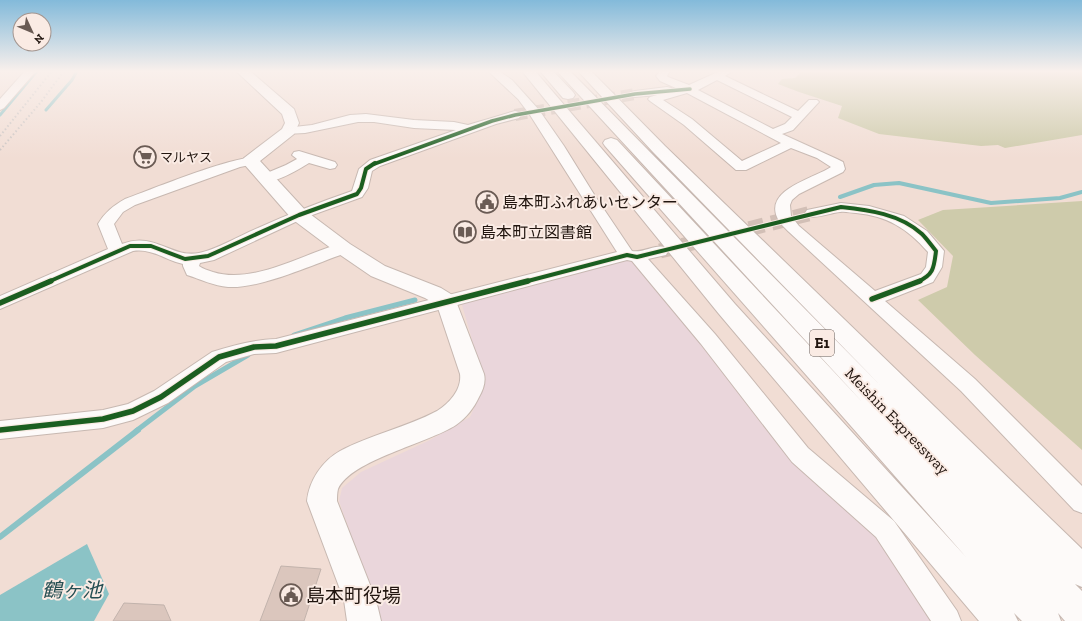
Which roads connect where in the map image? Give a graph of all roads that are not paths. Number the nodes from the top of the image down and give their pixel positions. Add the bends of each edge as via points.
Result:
1 (275, 100) edge
2 (524, 100) edge
3 (552, 100) edge
4 (572, 100) edge
5 (591, 100) edge
6 (612, 100) edge
7 (655, 100) tunnel mouth
8 (711, 100) edge
9 (766, 100) edge
10 (813, 102) dead end
11 (515, 115) tunnel mouth
12 (800, 116) junction
13 (468, 130) junction
14 (289, 131) junction
15 (773, 133) junction
16 (791, 143) junction
17 (250, 161) junction
18 (330, 165) dead end
19 (267, 178) junction
20 (812, 213) tunnel mouth
21 (299, 215) junction
22 (343, 248) junction
23 (117, 251) junction
24 (660, 251) tunnel mouth
25 (632, 256) junction
26 (193, 259) junction
27 (872, 299) junction
28 (446, 300) junction
29 (0, 303) edge
30 (0, 430) edge
31 (1082, 502) edge
32 (1082, 572) edge
33 (1082, 615) edge
34 (364, 621) edge
35 (947, 621) edge
36 (1001, 621) edge
37 (1044, 621) edge

1 - 14 main road via 289,112 292,123
2 - 25 street via 556,142
3 - 36 main road via 727,309
4 - 37 main road, Meishin Expressway / E1
5 - 33 main road, Meishin Expressway / E1
6 - 32 main road, Meishin Expressway / E1
7 - 16 street via 688,122 740,167
8 - 15 street
9 - 12 street
10 - 12 street
11 - 13 street
12 - 15 street via 789,127
13 - 14 street via 456,125 351,118 301,131
13 - 21 street via 375,163 366,169 357,194
14 - 17 main road
15 - 16 street
16 - 27 street via 831,160 838,165 838,169 794,191 786,198 782,205 784,217
17 - 19 main road
17 - 23 street via 144,197 118,209 108,218 106,224
18 - 19 street via 303,156 291,168
19 - 21 main road
20 - 27 street via 841,207 884,214 899,219 921,234 936,251 934,267 926,278
21 - 22 main road
21 - 26 street via 225,249
22 - 26 street via 246,280 228,281 193,271 190,266
22 - 28 main road via 378,271
23 - 26 street via 143,244 178,258
23 - 29 street
24 - 25 street
25 - 28 street
25 - 35 street via 708,339 800,455 885,529
27 - 31 street via 968,385
28 - 30 street via 219,357 161,397 133,411 103,420
28 - 34 main road via 473,378 470,393 458,409 446,418 349,460 336,469 322,492 322,501 360,600

